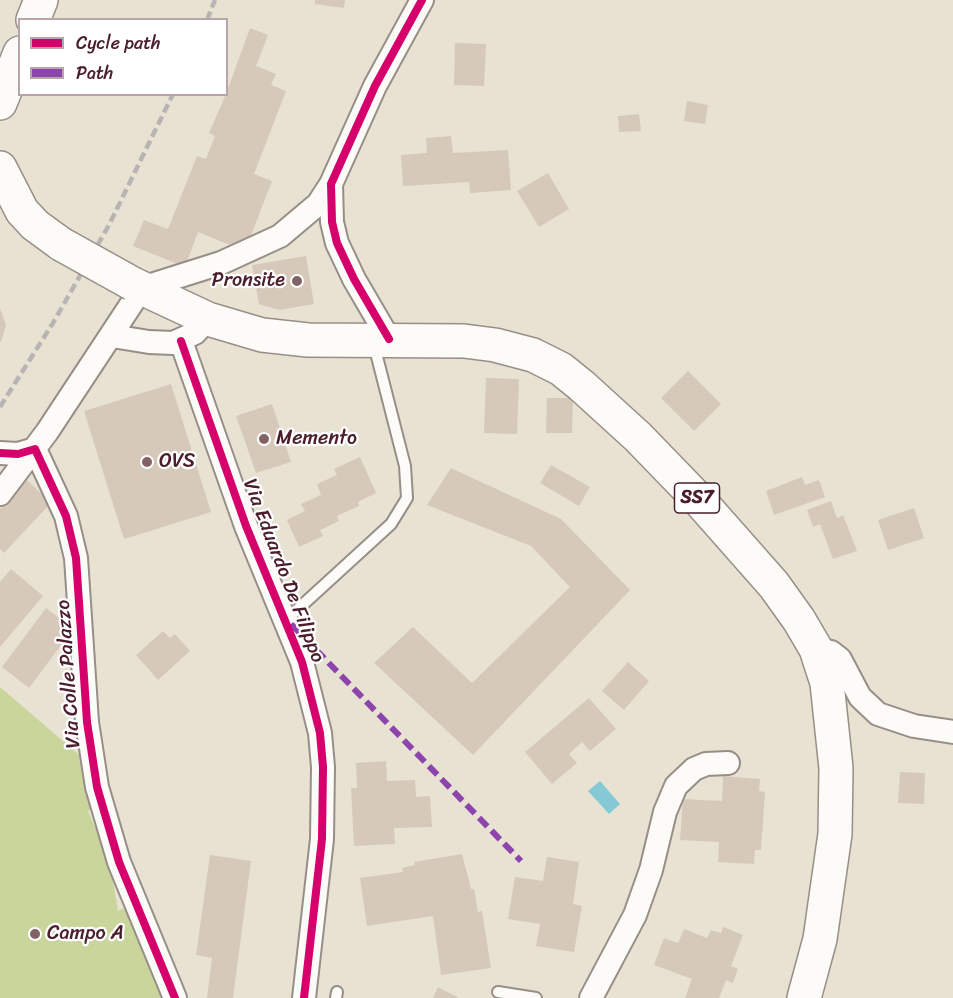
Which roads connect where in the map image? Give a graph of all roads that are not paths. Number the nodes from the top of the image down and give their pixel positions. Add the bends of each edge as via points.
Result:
1 (41, 0) edge
2 (422, 0) edge
3 (34, 18) edge
4 (18, 56) edge
5 (2, 84) edge
6 (0, 168) edge
7 (331, 184) junction
8 (137, 286) junction
9 (208, 319) junction
10 (112, 336) junction
11 (381, 339) junction
12 (181, 341) junction
13 (35, 449) junction
14 (0, 453) edge
15 (0, 494) edge
16 (286, 620) junction
17 (816, 649) junction
18 (953, 732) edge
19 (728, 763) dead end
20 (498, 992) dead end
21 (175, 998) edge
22 (304, 998) edge
23 (536, 998) edge
24 (591, 998) edge
25 (804, 998) edge

1 - 3 main road
2 - 7 street via 366,106
4 - 5 main road
6 - 8 main road, SS7, bridge via 22,211 35,225
7 - 8 street via 313,208 280,236 221,263
7 - 11 street via 337,243
8 - 9 main road, SS7
8 - 10 street
9 - 11 main road, SS7 via 274,337
9 - 12 street
10 - 12 street via 156,343
10 - 13 street
11 - 16 lane via 405,466 407,498 391,524
11 - 17 main road, SS7 via 495,345 533,356 567,374 638,437 723,527 788,604
12 - 16 street, Via Eduardo De Filippo via 246,526
13 - 14 street via 18,454
13 - 15 street
13 - 21 street, Via Colle Palazzo via 61,502 75,547 88,736 101,806 119,862
16 - 22 street, Via Eduardo De Filippo via 314,705 323,767 318,894
17 - 18 street via 840,659 860,697 878,714 914,726
17 - 25 main road, SS7 via 829,694 837,811 826,906 816,961
19 - 24 street via 694,769 676,786 637,909
20 - 23 lane

